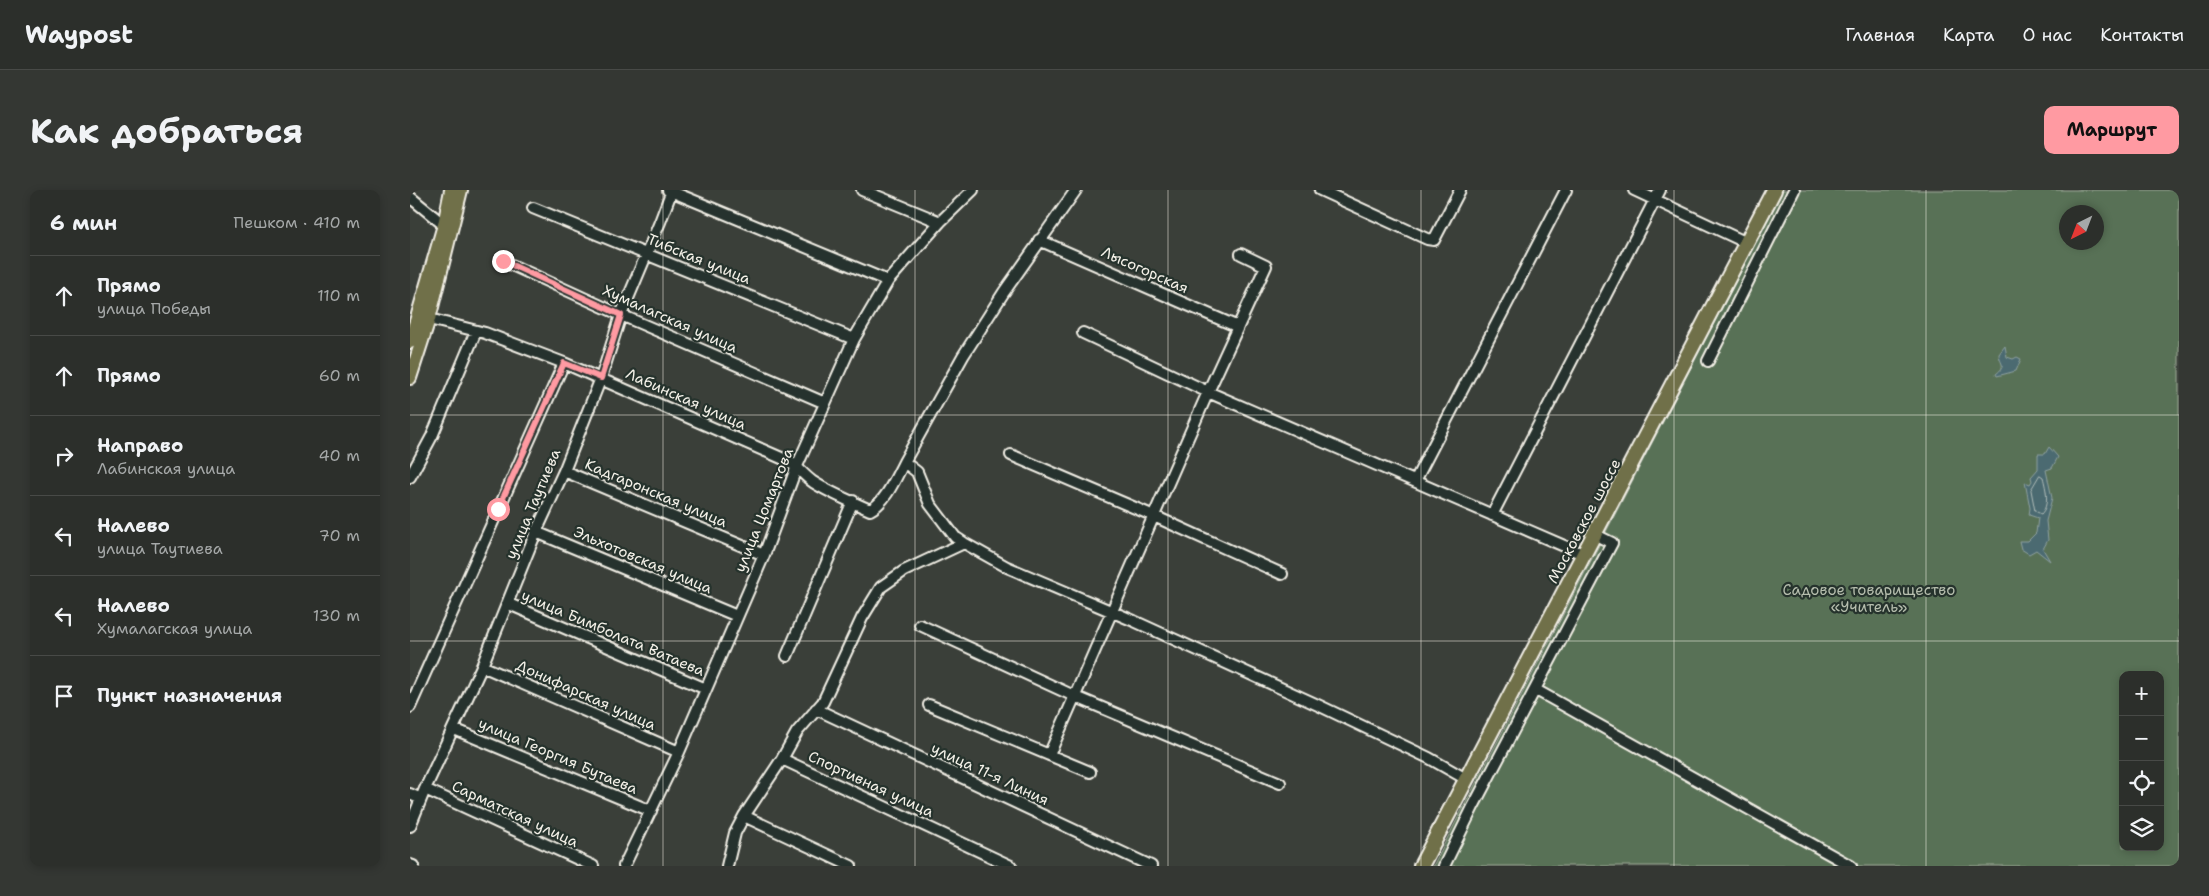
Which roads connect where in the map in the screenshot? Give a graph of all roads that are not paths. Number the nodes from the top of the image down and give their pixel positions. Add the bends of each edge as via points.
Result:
1 (451, 190) edge
2 (461, 190) edge
3 (670, 190) edge
4 (862, 190) edge
5 (973, 190) edge
6 (1076, 190) edge
7 (1320, 190) edge
8 (1460, 190) edge
9 (1566, 190) edge
10 (1634, 190) edge
11 (1660, 190) edge
12 (1767, 190) edge
13 (1774, 190) edge
14 (1794, 190) edge
15 (410, 197) edge
16 (1655, 200) junction
17 (532, 208) dead end
18 (940, 222) junction
19 (444, 225) junction
20 (1039, 240) junction
21 (1744, 242) junction
22 (647, 254) junction
23 (1241, 254) dead end
24 (503, 261) dead end
25 (888, 281) junction
26 (621, 315) junction
27 (429, 319) junction
28 (1238, 327) junction
29 (476, 331) junction
30 (1083, 333) dead end
31 (854, 339) junction
32 (410, 342) edge
33 (1708, 361) dead end
34 (564, 363) junction
35 (410, 378) edge
36 (601, 378) junction
37 (1208, 392) junction
38 (825, 403) junction
39 (1011, 455) dead end
40 (904, 462) junction
41 (797, 466) junction
42 (564, 471) junction
43 (410, 477) edge
44 (1415, 482) junction
45 (853, 500) junction
46 (1492, 515) junction
47 (1154, 516) junction
48 (536, 532) junction
49 (1596, 535) junction
50 (964, 543) junction
51 (764, 555) junction
52 (1585, 555) junction
53 (1282, 574) dead end
54 (508, 604) junction
55 (1112, 612) junction
56 (737, 616) junction
57 (920, 625) dead end
58 (787, 656) dead end
59 (482, 666) junction
60 (706, 689) junction
61 (1536, 690) junction
62 (1074, 696) junction
63 (928, 705) dead end
64 (410, 706) edge
65 (816, 709) junction
66 (454, 729) junction
67 (678, 752) junction
68 (1048, 755) junction
69 (782, 758) junction
70 (1090, 772) dead end
71 (1466, 779) junction
72 (1280, 783) dead end
73 (425, 789) junction
74 (410, 794) edge
75 (421, 799) junction
76 (651, 810) junction
77 (744, 816) junction
78 (410, 826) edge
79 (592, 866) edge
80 (624, 866) edge
81 (727, 866) edge
82 (851, 866) edge
83 (1011, 866) edge
84 (1151, 866) edge
85 (1421, 866) edge
86 (1444, 866) edge
87 (1852, 866) edge

1 - 19 main road
2 - 27 main road
3 - 22 street, улица Таутиева
3 - 25 street
4 - 18 street
5 - 18 street, улица Цомартова
6 - 20 street
7 - 8 street via 1427,240 1434,240
9 - 44 street
10 - 16 street
11 - 16 street
12 - 21 street
13 - 21 highway, Московское шоссе
14 - 33 street
15 - 19 street
16 - 21 street
16 - 46 street
17 - 22 street, Тибская улица
18 - 25 street, улица Цомартова
19 - 32 main road
20 - 28 street, Лысогорская
20 - 40 street via 963,356
21 - 49 highway, Московское шоссе
22 - 26 street, улица Таутиева
22 - 31 street, Тибская улица
23 - 28 street via 1266,266
24 - 26 street, Хумалагская улица
25 - 31 street, улица Цомартова
26 - 36 street, улица Таутиева
26 - 38 street, Хумалагская улица
27 - 29 street, Лабинская улица
27 - 35 main road
28 - 37 street
29 - 34 street, Лабинская улица
29 - 43 street via 432,436
30 - 37 street
31 - 38 street, улица Цомартова
34 - 36 street, Лабинская улица
34 - 64 street
36 - 41 street, Лабинская улица
36 - 42 street, улица Таутиева
37 - 44 street
37 - 47 street
38 - 41 street, улица Цомартова
39 - 47 street
40 - 45 street, Лабинская улица via 876,507 870,510
40 - 50 street via 917,472 930,504
41 - 45 street, Лабинская улица via 810,480
41 - 51 street, улица Цомартова
42 - 48 street, улица Таутиева
42 - 51 street, Кадгаронская улица
44 - 46 street
45 - 58 street
46 - 52 street
47 - 53 street
47 - 55 street
48 - 54 street, улица Таутиева
48 - 56 street, Эльхотовская улица
49 - 52 highway, Московское шоссе
49 - 61 street via 1612,543
50 - 55 street via 1007,567
50 - 65 street via 904,571 881,588 862,618 823,702
51 - 56 street, улица Цомартова
52 - 71 highway, Московское шоссе
54 - 59 street, улица Таутиева
54 - 60 street, улица Бимболата Ватаева
55 - 62 street
55 - 71 street via 1320,706
56 - 60 street, улица Цомартова
57 - 62 street
59 - 66 street, улица Таутиева
59 - 67 street, Донифарская улица
60 - 67 street, улица Цомартова
61 - 86 street
61 - 87 street
62 - 68 street
62 - 72 street
63 - 68 street
65 - 69 street
65 - 84 street, улица 11-я Линия
66 - 73 street, улица Таутиева
66 - 76 street, улица Георгия Бутаева
67 - 76 street, улица Цомартова
68 - 70 street
69 - 77 street
69 - 83 street, Спортивная улица
71 - 85 highway, Московское шоссе
73 - 75 street, улица Таутиева
73 - 79 street, Сарматская улица
74 - 75 street
75 - 78 street, улица Таутиева
76 - 80 street, улица Цомартова
77 - 81 street via 734,833
77 - 82 street

